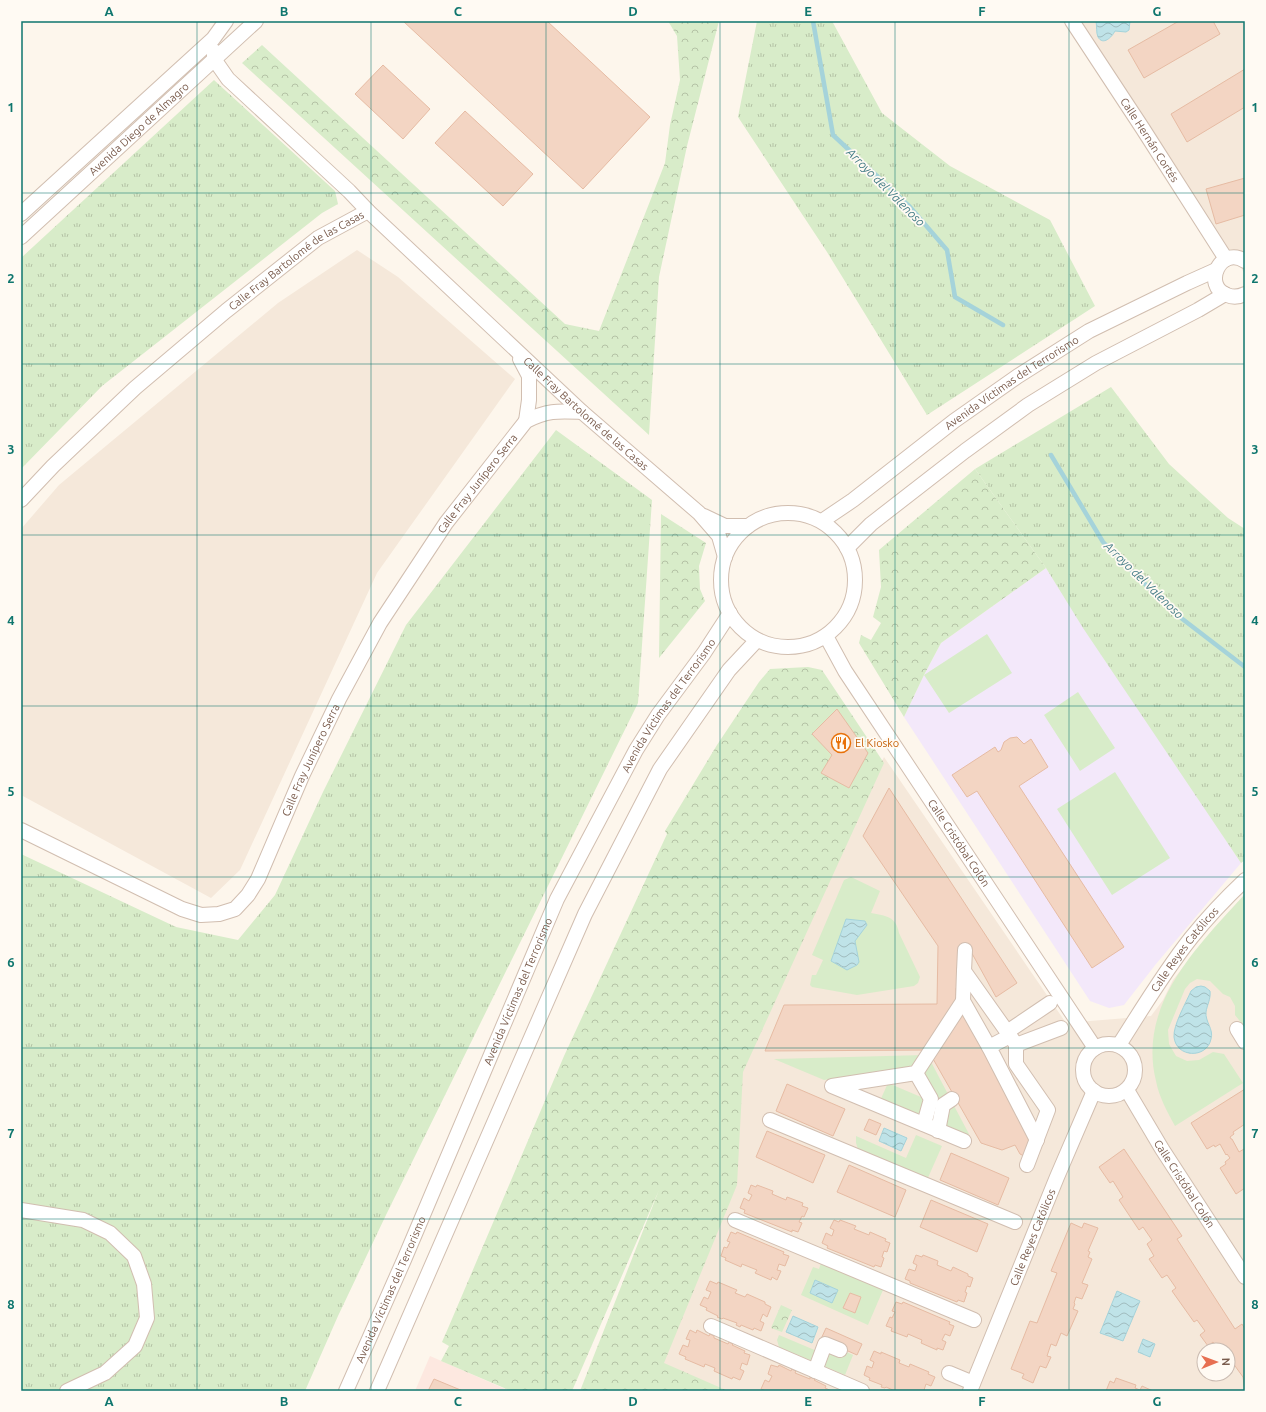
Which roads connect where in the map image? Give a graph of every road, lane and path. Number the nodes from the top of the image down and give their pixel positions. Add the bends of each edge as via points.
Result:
1 (226, 21) edge
2 (256, 21) edge
3 (1072, 21) edge
4 (213, 39) junction
5 (226, 48) junction
6 (214, 59) junction
7 (228, 79) junction
8 (368, 212) junction
9 (21, 214) edge
10 (21, 237) edge
11 (1226, 259) junction
12 (1244, 260) edge
13 (1216, 270) junction
14 (1225, 294) junction
15 (1245, 294) edge
16 (517, 353) junction
17 (582, 412) junction
18 (526, 421) junction
19 (21, 500) edge
20 (698, 513) junction
21 (822, 521) junction
22 (748, 526) junction
23 (847, 548) junction
24 (725, 557) junction
25 (730, 613) junction
26 (826, 636) junction
27 (757, 640) junction
28 (21, 830) edge
29 (1245, 880) edge
30 (965, 950) dead end
31 (964, 971) junction
32 (963, 1001) junction
33 (1050, 1003) dead end
34 (1061, 1028) dead end
35 (1237, 1029) dead end
36 (1011, 1038) junction
37 (1245, 1042) edge
38 (1119, 1046) junction
39 (989, 1047) junction
40 (1095, 1048) junction
41 (916, 1072) junction
42 (1127, 1090) junction
43 (1094, 1091) junction
44 (952, 1099) dead end
45 (770, 1120) dead end
46 (924, 1124) junction
47 (938, 1131) junction
48 (1037, 1140) junction
49 (964, 1141) dead end
50 (1028, 1166) dead end
51 (21, 1210) edge
52 (735, 1220) dead end
53 (1014, 1222) dead end
54 (1245, 1277) edge
55 (974, 1320) dead end
56 (711, 1326) dead end
57 (840, 1350) dead end
58 (815, 1371) junction
59 (949, 1373) dead end
60 (971, 1387) edge
61 (66, 1391) edge
62 (346, 1391) edge
63 (377, 1391) edge
64 (862, 1391) edge

1 - 4 street, Avenida Diego de Almagro
2 - 5 street, Avenida Diego de Almagro
3 - 11 street, Calle Hernán Cortés
4 - 6 street
4 - 9 street, Avenida Diego de Almagro
5 - 6 street, Avenida Diego de Almagro
5 - 7 street
6 - 7 street
6 - 10 street, Avenida Diego de Almagro
7 - 8 street via 349,191
8 - 16 street, Calle Fray Bartolomé de las Casas
8 - 19 street, Calle Fray Bartolomé de las Casas via 318,238 226,311 135,388
11 - 12 street
11 - 13 street
13 - 14 street via 1216,284
13 - 21 street, Avenida Víctimas del Terrorismo via 1089,331 1018,376
14 - 15 street via 1233,297
14 - 23 street via 1096,363 1028,405 871,524
16 - 17 street, Calle Fray Bartolomé de las Casas
16 - 18 street, Calle Fray Junípero Serra via 529,376 530,400
17 - 18 street, Calle Fray Junípero Serra via 560,411 541,414
17 - 20 street, Calle Fray Bartolomé de las Casas
18 - 28 street, Calle Fray Junípero Serra via 446,523 380,623 339,699 302,776 258,880 235,909 220,914 201,915 182,909
20 - 22 street, Calle Fray Bartolomé de las Casas via 725,526
20 - 24 street, Calle Fray Bartolomé de las Casas via 719,536
21 - 22 street via 804,514 784,512 765,516
21 - 23 street via 837,533
22 - 24 street via 734,540
23 - 26 street via 854,566 855,586 850,606 840,623
24 - 25 street via 721,576 723,595
25 - 27 street via 742,628
25 - 62 street, Avenida Víctimas del Terrorismo via 636,750 557,899
26 - 27 street via 810,644 792,647 774,646
26 - 40 street, Calle Cristóbal Colón via 845,671
27 - 63 street via 729,670 660,769 585,914
29 - 38 street, Calle Reyes Católicos via 1191,938
30 - 31 street
31 - 32 street
31 - 36 street
32 - 39 street
32 - 41 street
33 - 36 street
34 - 36 street
35 - 37 street
36 - 39 street
36 - 48 street via 1016,1064 1048,1110
38 - 40 street via 1107,1044
38 - 42 street via 1129,1054 1135,1065 1135,1074
39 - 48 street
40 - 43 street via 1088,1054 1083,1069 1084,1078
41 - 46 street via 931,1100
41 - 46 street via 832,1086
42 - 43 street via 1110,1096
42 - 54 street, Calle Cristóbal Colón
43 - 60 street, Calle Reyes Católicos
44 - 47 street via 942,1105
45 - 53 street
46 - 47 street
47 - 49 street
48 - 50 street
51 - 61 street via 83,1220 110,1233 134,1256 144,1284 147,1318 135,1346 105,1373
52 - 55 street
56 - 58 street
57 - 58 street via 825,1344
58 - 64 street
59 - 60 street, Calle Reyes Católicos

